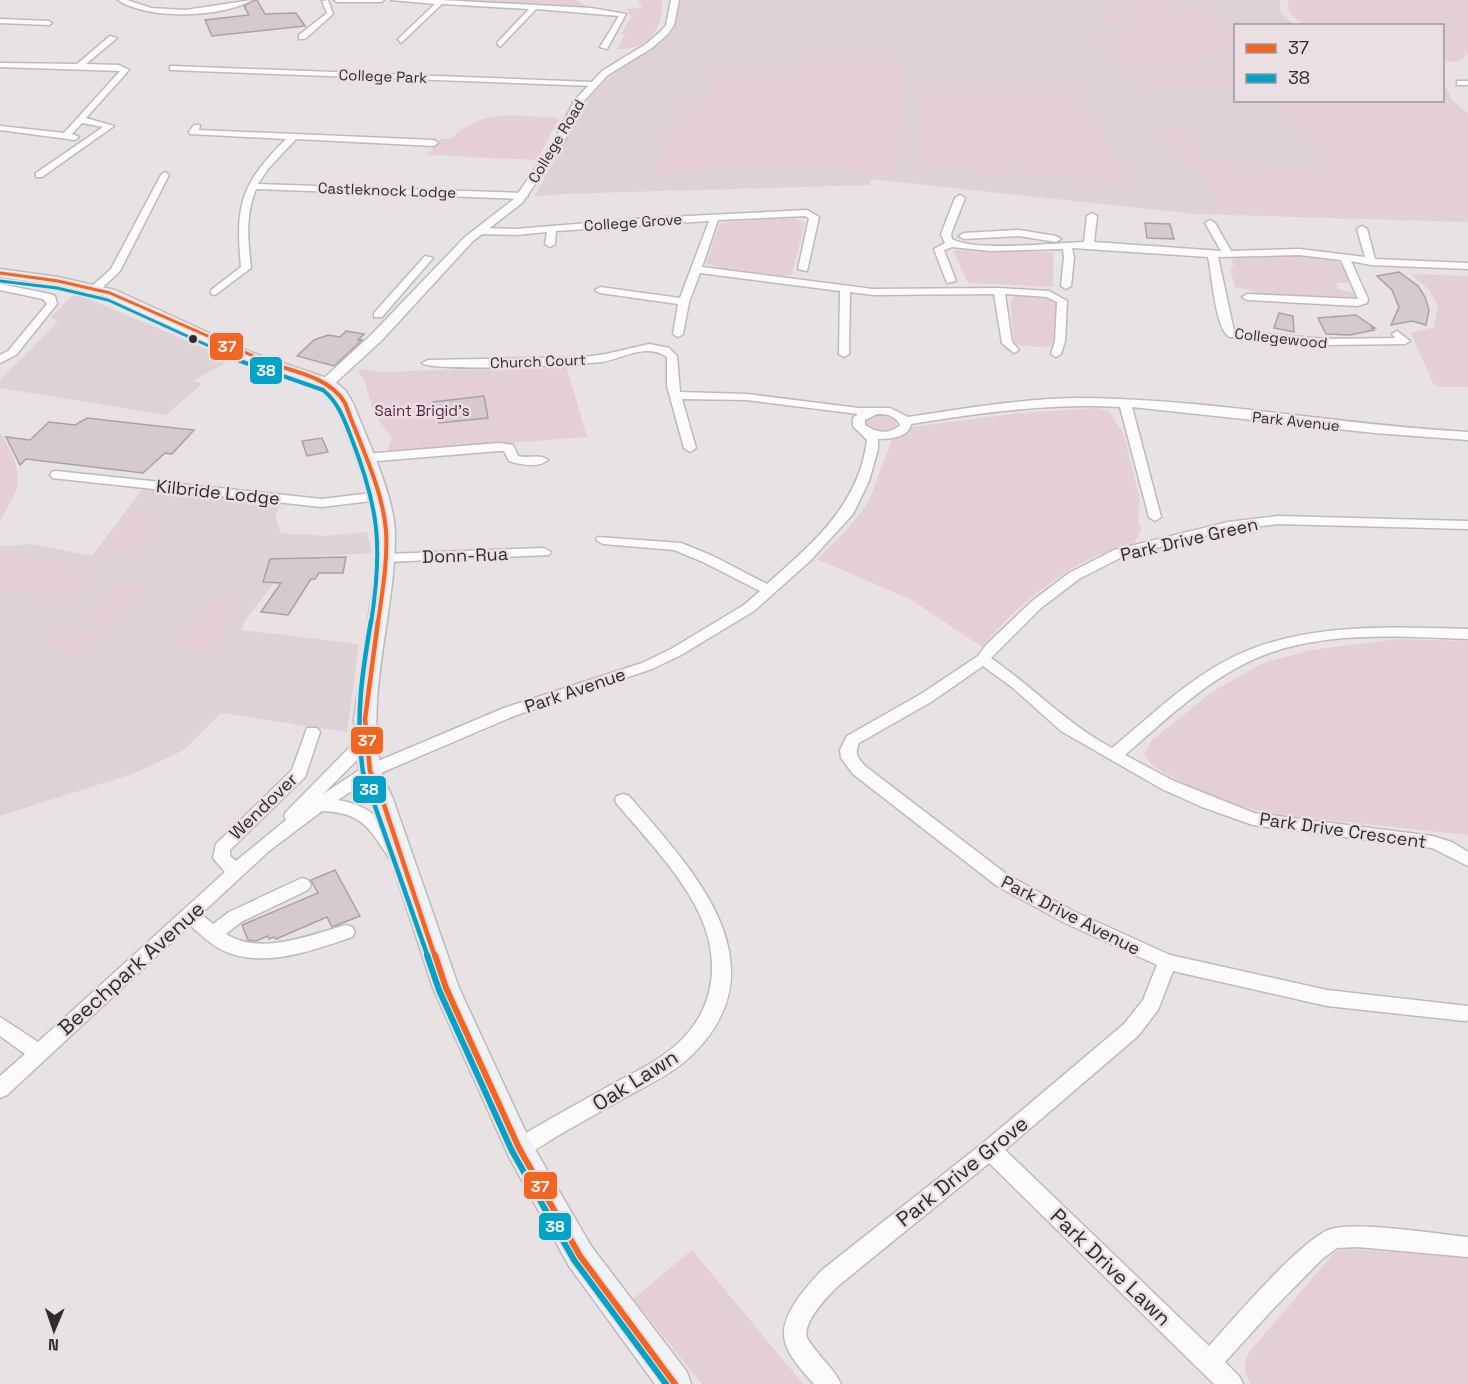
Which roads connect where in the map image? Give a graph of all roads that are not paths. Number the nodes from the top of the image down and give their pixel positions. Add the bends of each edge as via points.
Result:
1 (121, 0) edge
2 (249, 0) edge
3 (336, 0) edge
4 (381, 0) edge
5 (396, 0) edge
6 (587, 0) edge
7 (675, 0) edge
8 (324, 1) edge
9 (441, 2) junction
10 (534, 7) junction
11 (591, 10) junction
12 (196, 11) junction
13 (0, 21) edge
14 (189, 21) dead end
15 (50, 23) dead end
16 (302, 37) dead end
17 (113, 38) dead end
18 (401, 41) dead end
19 (500, 45) dead end
20 (604, 47) dead end
21 (0, 65) edge
22 (78, 67) junction
23 (173, 68) dead end
24 (594, 84) junction
25 (82, 120) junction
26 (197, 127) dead end
27 (0, 128) edge
28 (66, 136) junction
29 (294, 136) junction
30 (93, 139) junction
31 (434, 143) dead end
32 (39, 175) dead end
33 (165, 175) dead end
34 (251, 186) junction
35 (523, 196) junction
36 (960, 198) dead end
37 (1092, 216) dead end
38 (715, 217) junction
39 (1210, 224) dead end
40 (552, 228) junction
41 (1362, 229) dead end
42 (479, 231) junction
43 (1019, 233) junction
44 (964, 236) dead end
45 (1056, 239) dead end
46 (550, 244) dead end
47 (952, 244) junction
48 (1089, 245) junction
49 (1067, 246) junction
50 (1020, 248) junction
51 (1228, 254) junction
52 (1212, 255) junction
53 (428, 258) dead end
54 (1345, 259) junction
55 (1371, 262) junction
56 (1468, 266) edge
57 (695, 269) junction
58 (803, 269) dead end
59 (0, 273) edge
60 (951, 281) dead end
61 (1052, 281) dead end
62 (0, 287) edge
63 (96, 288) junction
64 (845, 289) junction
65 (600, 290) dead end
66 (999, 291) junction
67 (215, 292) dead end
68 (398, 294) junction
69 (416, 295) junction
70 (1247, 297) dead end
71 (684, 302) junction
72 (378, 315) dead end
73 (678, 334) dead end
74 (1397, 334) dead end
75 (1014, 350) dead end
76 (844, 354) dead end
77 (1056, 354) dead end
78 (0, 360) edge
79 (428, 363) dead end
80 (327, 383) junction
81 (675, 395) junction
82 (1125, 404) junction
83 (875, 411) junction
84 (905, 421) junction
85 (869, 433) junction
86 (1468, 436) edge
87 (690, 448) dead end
88 (394, 455) junction
89 (364, 458) junction
90 (542, 460) dead end
91 (396, 469) dead end
92 (56, 475) dead end
93 (379, 496) junction
94 (1155, 517) dead end
95 (1468, 525) edge
96 (603, 540) dead end
97 (544, 552) dead end
98 (386, 558) junction
99 (770, 591) junction
100 (1468, 634) edge
101 (983, 659) junction
102 (312, 732) dead end
103 (366, 735) junction
104 (1114, 755) junction
105 (370, 771) junction
106 (623, 800) dead end
107 (319, 805) junction
108 (263, 847) junction
109 (1463, 856) edge
110 (404, 866) junction
111 (237, 872) junction
112 (302, 885) dead end
113 (190, 915) junction
114 (346, 932) dead end
115 (213, 934) junction
116 (1167, 962) junction
117 (1465, 1013) dead end
118 (0, 1024) edge
119 (38, 1053) junction
120 (0, 1089) edge
121 (519, 1148) junction
122 (990, 1150) junction
123 (1468, 1247) edge
124 (1209, 1363) junction
125 (675, 1384) edge
126 (829, 1384) edge
127 (1231, 1384) edge

1 - 12 street via 150,8
2 - 12 street
3 - 4 street
3 - 8 street
5 - 9 street
6 - 11 street via 594,6
7 - 24 street, College Road via 670,25 664,33
8 - 16 street via 331,13
9 - 10 street
9 - 18 street
10 - 11 street
10 - 19 street
11 - 20 street via 623,14
12 - 14 street
13 - 15 street
17 - 22 street
21 - 22 street
22 - 25 street via 125,70
23 - 24 street, College Park
24 - 35 street, College Road via 577,103 559,142
25 - 28 street
25 - 30 street via 109,124
26 - 29 street via 193,132
27 - 28 street
28 - 30 street
29 - 31 street
29 - 34 street
30 - 32 street
33 - 63 street via 115,271
34 - 35 street, Castleknock Lodge
34 - 67 street via 242,230 246,268
35 - 42 street, College Road
36 - 47 street via 946,234
37 - 48 street
38 - 40 street, College Grove
38 - 57 street, College Grove
38 - 58 street, College Grove via 813,215
39 - 51 street
40 - 42 street, College Grove
40 - 46 street
41 - 55 street
42 - 69 street, College Road
43 - 44 street
43 - 45 street
43 - 50 street
47 - 50 street
47 - 60 street via 939,249
48 - 49 street
48 - 52 street
49 - 50 street
49 - 61 street via 1066,284
51 - 52 street
51 - 54 street via 1299,252
52 - 74 street, Collegewood via 1221,288 1225,329 1230,334 1336,343 1404,341
53 - 68 street
54 - 55 street
54 - 70 street via 1363,298 1358,303
55 - 56 street
57 - 64 street
57 - 71 street, College Grove
59 - 63 main road
62 - 78 street via 46,296 52,304 12,353
63 - 80 main road via 248,356
64 - 66 street via 888,293
64 - 76 street
65 - 71 street
66 - 75 street via 1007,343
66 - 77 street via 1049,294 1062,302
68 - 69 street
68 - 72 street
69 - 80 street, College Road
71 - 73 street, College Grove
79 - 81 street, Church Court via 585,360 648,347 666,350 672,356
80 - 89 main road via 345,403
81 - 83 street via 747,397
81 - 87 street
82 - 84 street, Park Avenue via 1063,402
82 - 86 street, Park Avenue
82 - 94 street
83 - 84 street via 890,411
83 - 85 street, Park Avenue via 862,415 858,422
84 - 85 street via 899,432 884,436
85 - 99 street, Park Avenue via 873,445 863,481 850,507 806,558
88 - 89 street
88 - 90 street via 499,447 509,448 513,458 520,461
88 - 91 street
89 - 93 main road
92 - 93 street, Kilbride Lodge via 322,502
93 - 98 main road
95 - 101 street, Park Drive Green via 1278,520 1228,526 1119,554 1074,576 1036,605
96 - 99 street via 676,546
97 - 98 street, Donn-Rua
98 - 103 main road
99 - 105 street, Park Avenue via 725,623 662,659 515,710
100 - 104 street via 1339,635 1276,647 1230,666
101 - 104 street, Park Drive Crescent via 1066,727
101 - 116 street, Park Drive Avenue via 854,740 848,750 849,758 859,770 1003,881 1069,917
102 - 111 street, Wendover via 299,773 222,848 221,858
103 - 105 main road
103 - 108 street, Beechpark Avenue via 356,751
104 - 109 street, Park Drive Crescent via 1168,785 1253,819 1432,842
105 - 107 street, Beechpark Avenue
105 - 110 main road
106 - 121 street, Oak Lawn via 692,884 714,923 724,966 717,1004 685,1049 662,1066
107 - 108 street, Beechpark Avenue
107 - 110 street via 346,806 364,813
108 - 111 street, Beechpark Avenue
110 - 121 main road via 446,988
111 - 113 street, Beechpark Avenue
112 - 115 street via 235,917
113 - 115 street
113 - 119 street, Beechpark Avenue
114 - 115 street via 261,950 236,948
116 - 117 street, Park Drive Avenue via 1327,998
116 - 122 street, Park Drive Grove via 1151,1004 1131,1030
118 - 119 street
119 - 120 street, Beechpark Avenue
121 - 125 main road via 580,1256
122 - 124 street, Park Drive Lawn
122 - 126 street, Park Drive Grove via 830,1278 809,1301 795,1327 796,1341
123 - 124 street via 1333,1238 1264,1302
124 - 127 street, Park Drive Lawn

